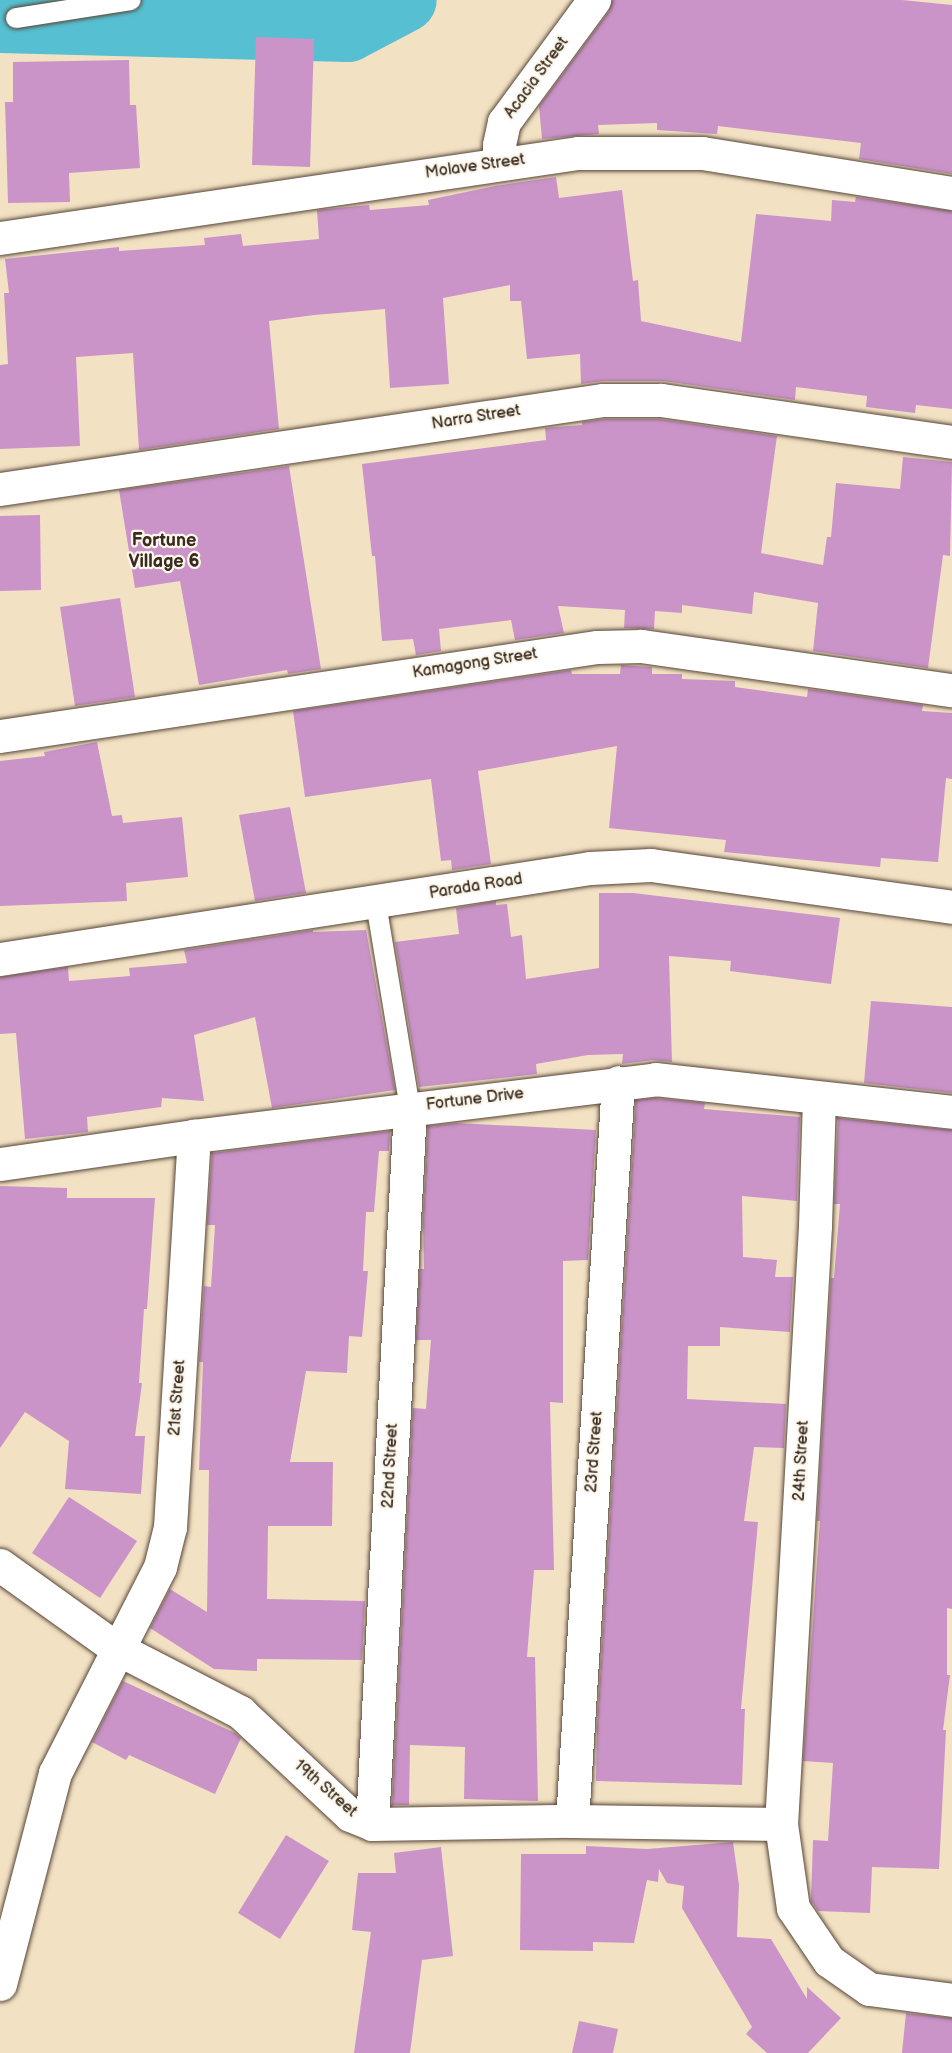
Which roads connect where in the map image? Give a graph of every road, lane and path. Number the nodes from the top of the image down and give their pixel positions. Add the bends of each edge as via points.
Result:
1 (131, 0) edge
2 (594, 0) edge
3 (16, 18) dead end
4 (499, 163) junction
5 (952, 193) edge
6 (0, 238) edge
7 (952, 442) edge
8 (0, 489) edge
9 (952, 690) edge
10 (0, 736) edge
11 (376, 903) junction
12 (952, 908) edge
13 (0, 959) edge
14 (618, 1082) junction
15 (819, 1098) junction
16 (410, 1109) junction
17 (952, 1112) edge
18 (194, 1136) junction
19 (0, 1164) edge
20 (0, 1565) edge
21 (116, 1648) junction
22 (573, 1821) junction
23 (372, 1824) junction
24 (781, 1824) junction
25 (0, 1984) edge
26 (952, 2000) edge

1 - 3 lane
2 - 4 street, Acacia Street via 504,122
4 - 5 street, Molave Street via 578,153 702,153
4 - 6 street, Molave Street
7 - 8 street, Narra Street via 661,400 603,400
9 - 10 street, Kamagong Street via 641,646 597,647
11 - 12 street, Parada Road via 590,868 651,865
11 - 13 street, Parada Road
11 - 16 lane
14 - 15 street, Fortune Drive via 655,1079
14 - 16 street, Fortune Drive
14 - 22 street, 23rd Street
15 - 17 street, Fortune Drive
15 - 24 street, 24th Street
16 - 18 street, Fortune Drive
16 - 23 street, 22nd Street
18 - 19 street, Fortune Drive
18 - 21 street, 21st Street via 170,1527 160,1567
20 - 21 street, 19th Street
21 - 23 street, 19th Street via 240,1712 350,1815
21 - 25 street, 21st Street via 55,1773
22 - 23 street, 19th Street
22 - 24 street, 19th Street
24 - 26 street, 24th Street via 793,1908 829,1961 870,1989

